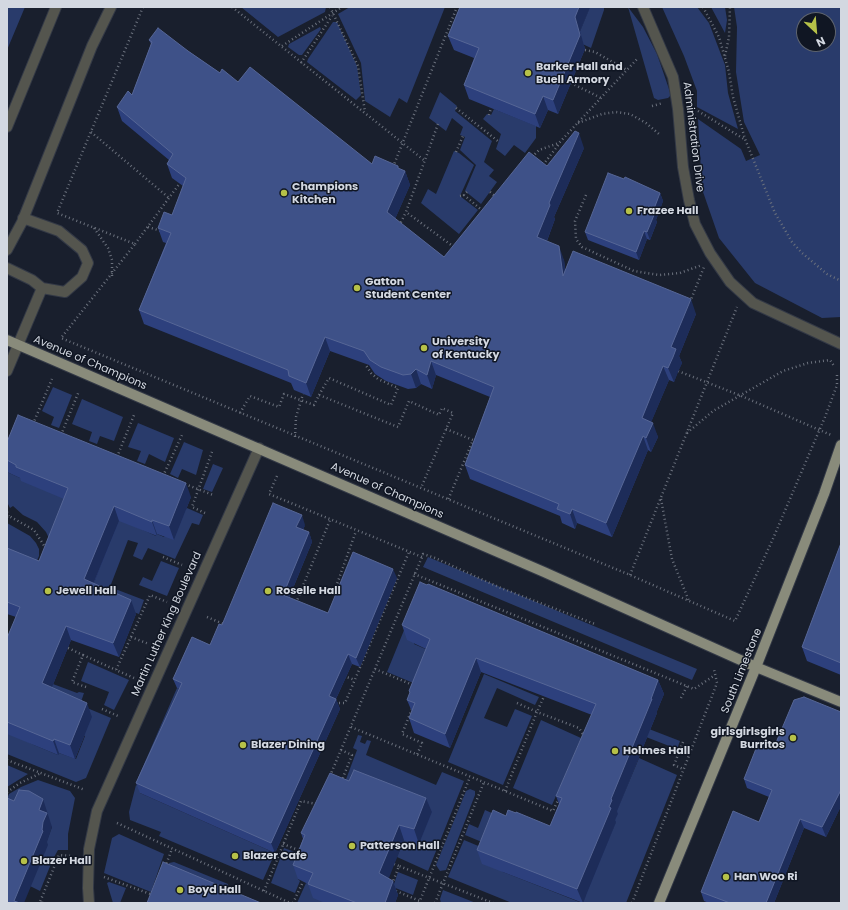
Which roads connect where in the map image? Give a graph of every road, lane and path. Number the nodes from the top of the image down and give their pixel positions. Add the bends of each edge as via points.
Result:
1 (56, 7) edge
2 (111, 7) edge
3 (143, 7) edge
4 (232, 7) edge
5 (330, 7) edge
6 (342, 7) edge
7 (457, 7) edge
8 (643, 7) edge
9 (703, 7) edge
10 (730, 7) edge
11 (333, 14) junction
12 (282, 46) junction
13 (585, 50) dead end
14 (725, 56) junction
15 (638, 58) dead end
16 (301, 63) junction
17 (627, 70) junction
18 (571, 83) edge
19 (601, 98) junction
20 (667, 102) dead end
21 (652, 106) dead end
22 (456, 108) dead end
23 (491, 108) edge
24 (698, 111) dead end
25 (365, 112) junction
26 (489, 114) edge
27 (577, 123) junction
28 (438, 124) dead end
29 (7, 127) edge
30 (91, 132) junction
31 (659, 134) dead end
32 (463, 136) dead end
33 (745, 139) junction
34 (499, 142) dead end
35 (559, 143) junction
36 (456, 152) dead end
37 (424, 161) junction
38 (529, 161) edge
39 (539, 170) edge
40 (390, 174) edge
41 (180, 183) edge
42 (467, 192) dead end
43 (490, 192) dead end
44 (502, 193) edge
45 (464, 195) junction
46 (586, 195) dead end
47 (460, 196) dead end
48 (169, 198) junction
49 (498, 198) junction
50 (494, 203) edge
51 (490, 208) edge
52 (406, 212) junction
53 (57, 213) dead end
54 (486, 213) junction
55 (23, 218) junction
56 (481, 219) edge
57 (92, 227) dead end
58 (148, 227) junction
59 (397, 231) edge
60 (166, 233) edge
61 (135, 244) dead end
62 (7, 250) edge
63 (457, 250) edge
64 (7, 268) edge
65 (112, 276) dead end
66 (841, 281) edge
67 (42, 288) junction
68 (740, 301) dead end
69 (689, 303) edge
70 (61, 338) dead end
71 (7, 340) edge
72 (841, 344) edge
73 (17, 345) junction
74 (365, 364) edge
75 (834, 366) dead end
76 (7, 371) edge
77 (678, 371) dead end
78 (838, 375) dead end
79 (52, 379) dead end
80 (707, 382) junction
81 (79, 391) dead end
82 (303, 394) edge
83 (319, 394) junction
84 (739, 395) junction
85 (302, 401) junction
86 (240, 412) junction
87 (134, 415) dead end
88 (40, 427) edge
89 (446, 429) junction
90 (16, 430) edge
91 (819, 430) junction
92 (7, 432) edge
93 (54, 433) edge
94 (686, 434) junction
95 (60, 435) junction
96 (182, 435) dead end
97 (834, 435) dead end
98 (295, 437) junction
99 (68, 438) edge
100 (841, 445) edge
101 (259, 448) junction
102 (213, 449) dead end
103 (110, 455) edge
104 (117, 458) junction
105 (123, 460) edge
106 (157, 473) edge
107 (163, 476) junction
108 (277, 476) dead end
109 (170, 479) edge
110 (184, 484) edge
111 (421, 488) junction
112 (198, 489) junction
113 (213, 495) dead end
114 (661, 499) junction
115 (448, 500) junction
116 (7, 512) edge
117 (205, 513) dead end
118 (8, 516) edge
119 (330, 520) junction
120 (356, 531) junction
121 (409, 552) junction
122 (44, 554) edge
123 (163, 557) dead end
124 (422, 557) junction
125 (182, 565) dead end
126 (414, 574) junction
127 (630, 575) junction
128 (336, 587) dead end
129 (689, 601) junction
130 (167, 602) dead end
131 (294, 608) edge
132 (207, 617) dead end
133 (595, 624) dead end
134 (228, 626) edge
135 (131, 637) junction
136 (570, 638) junction
137 (149, 644) dead end
138 (567, 644) edge
139 (68, 648) edge
140 (604, 652) junction
141 (83, 655) junction
142 (601, 660) edge
143 (756, 667) junction
144 (375, 669) junction
145 (714, 669) dead end
146 (116, 670) junction
147 (341, 674) edge
148 (715, 674) junction
149 (134, 678) dead end
150 (355, 680) junction
151 (687, 686) junction
152 (86, 687) dead end
153 (547, 687) edge
154 (421, 689) edge
155 (681, 698) dead end
156 (841, 702) edge
157 (335, 703) edge
158 (517, 703) dead end
159 (413, 708) edge
160 (102, 709) dead end
161 (538, 712) junction
162 (118, 716) dead end
163 (351, 727) junction
164 (588, 729) edge
165 (584, 735) junction
166 (584, 740) edge
167 (683, 742) dead end
168 (341, 750) junction
169 (417, 754) junction
170 (7, 760) edge
171 (683, 769) junction
172 (41, 773) junction
173 (470, 777) junction
174 (329, 778) edge
175 (342, 782) edge
176 (484, 782) junction
177 (85, 790) dead end
178 (505, 791) junction
179 (562, 791) edge
180 (7, 792) edge
181 (320, 798) edge
182 (117, 823) dead end
183 (283, 844) junction
184 (172, 849) junction
185 (307, 854) edge
186 (71, 856) dead end
187 (394, 864) edge
188 (399, 866) junction
189 (164, 869) edge
190 (104, 877) dead end
191 (429, 878) junction
192 (303, 882) edge
193 (443, 883) junction
194 (156, 889) edge
195 (264, 891) junction
196 (153, 896) junction
197 (151, 899) edge
198 (281, 899) junction
199 (420, 902) edge
200 (41, 903) edge
201 (90, 903) edge
202 (280, 903) edge
203 (292, 903) edge
204 (436, 903) edge
205 (493, 903) edge
206 (632, 903) edge
207 (659, 903) edge

1 - 29 street
2 - 55 street via 92,46
3 - 30 path
4 - 12 path
5 - 11 path
6 - 11 path
7 - 40 path, bridge
8 - 72 street, Administration Drive via 672,77 689,200 695,224 710,253 730,282 754,303
9 - 14 path via 716,30
10 - 14 path via 729,37
11 - 12 path
11 - 16 path
11 - 25 path via 358,66
12 - 16 path
13 - 17 path via 594,52
14 - 33 path
15 - 17 path
16 - 25 path
17 - 19 path
18 - 19 path
19 - 27 path
20 - 21 path
22 - 34 path
23 - 26 path
24 - 33 path
25 - 37 path
27 - 31 path via 616,112 630,114
27 - 35 path
28 - 37 path
30 - 48 path
30 - 53 path
32 - 36 path
33 - 66 path via 775,213 792,242 813,263
35 - 38 path via 539,150
35 - 39 path
37 - 52 path
41 - 48 path
42 - 45 path
43 - 49 path
44 - 49 path
45 - 47 path
45 - 54 path
46 - 69 path via 575,222 576,239 582,247 634,271 659,275 680,273 705,264
48 - 58 path
49 - 50 path
51 - 54 path
52 - 59 path
52 - 63 path
54 - 56 path
55 - 62 street
55 - 67 street via 58,231 82,250 88,263 82,277 65,292
57 - 65 path via 108,248 112,260
58 - 60 path
58 - 61 path
64 - 67 street
67 - 73 street
68 - 80 path
70 - 86 path
71 - 73 main road, Avenue of Champions
73 - 76 street
73 - 101 main road, Avenue of Champions
74 - 83 path via 378,379 398,388 390,405 329,378
75 - 84 path via 830,360 795,366
77 - 80 path
78 - 91 path via 837,385
79 - 88 path via 31,424
80 - 84 path
80 - 94 path
81 - 95 path
82 - 85 path
83 - 85 path via 314,405
83 - 89 path via 398,427 409,401 439,415 442,408 453,413
84 - 91 path
84 - 94 path via 713,411
85 - 86 path via 284,394 279,407 250,396
85 - 98 path via 296,417
86 - 98 path
87 - 104 path
89 - 111 path
89 - 115 path via 473,440
90 - 92 path
91 - 97 path
91 - 129 path via 735,621
93 - 95 path
94 - 114 path
95 - 99 path
96 - 107 path
98 - 111 path
100 - 143 main road, South Limestone
101 - 143 main road, Avenue of Champions
101 - 201 street, Martin Luther King Boulevard via 97,811 89,850
102 - 112 path
103 - 104 path
104 - 105 path
106 - 107 path
107 - 109 path
108 - 119 path via 269,494
110 - 112 path
111 - 115 path
112 - 113 path
112 - 117 path via 192,507
114 - 127 path
114 - 129 path via 672,559
115 - 127 path
116 - 118 path
118 - 122 path via 34,530 45,547
119 - 120 path
119 - 131 path
120 - 121 path
120 - 128 path
121 - 124 path
121 - 150 path
123 - 125 path
124 - 126 path
124 - 133 path via 423,554 435,558 501,588
126 - 136 path
126 - 144 path
127 - 129 path
130 - 135 path via 150,595
132 - 134 path
135 - 137 path
135 - 146 path
136 - 138 path
136 - 140 path
139 - 141 path
140 - 142 path
140 - 151 path
141 - 146 path
141 - 152 path via 72,682
143 - 156 main road, Avenue of Champions
143 - 207 main road, South Limestone
144 - 154 path
144 - 163 path
145 - 148 path
146 - 149 path
147 - 150 path
148 - 151 path via 694,689
148 - 171 path via 717,683
150 - 157 path via 345,703
151 - 155 path
153 - 161 path
158 - 161 path
159 - 169 path via 402,734 422,743
160 - 162 path
161 - 165 path via 578,728
161 - 178 path
163 - 168 path
163 - 169 path
164 - 165 path
165 - 166 path
167 - 171 path via 674,765
168 - 174 path
168 - 175 path via 352,755
169 - 173 path
170 - 172 path
171 - 206 path
172 - 177 path
172 - 180 path
173 - 176 path
173 - 191 path
176 - 178 path
176 - 193 path
178 - 179 path via 553,811
181 - 183 path via 317,805 301,801
182 - 184 path
183 - 185 path
183 - 195 path
184 - 189 path
184 - 195 path
186 - 200 path via 59,855
187 - 188 path
188 - 191 path
188 - 199 path via 390,888
190 - 196 path
191 - 193 path
191 - 199 path
192 - 203 path
193 - 204 path
193 - 205 path
194 - 196 path
195 - 198 path
196 - 197 path
198 - 202 path
198 - 203 path

